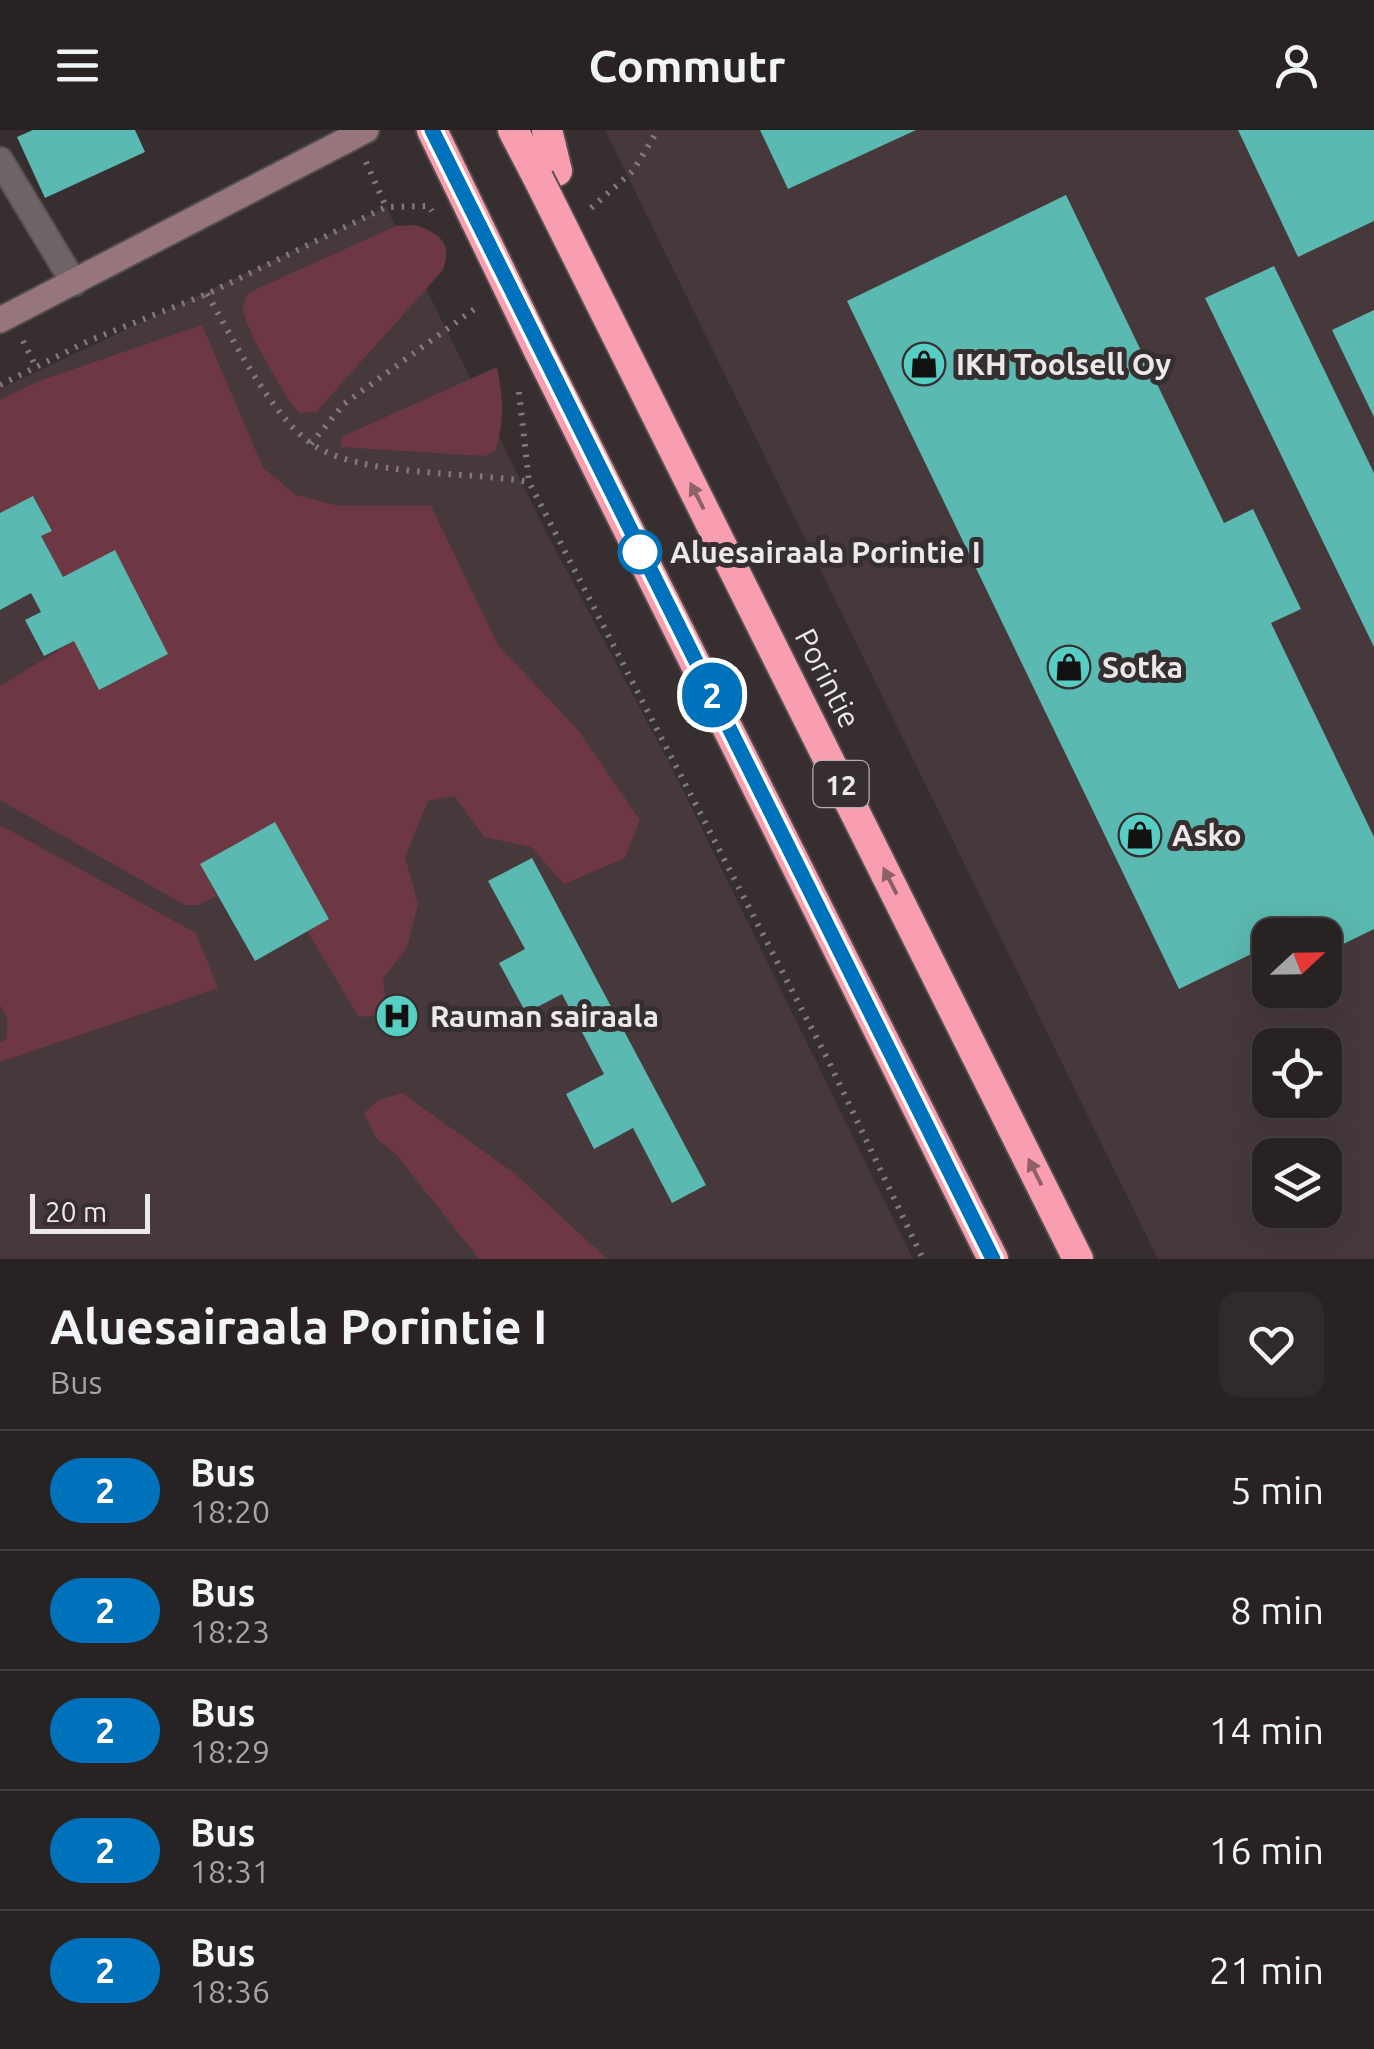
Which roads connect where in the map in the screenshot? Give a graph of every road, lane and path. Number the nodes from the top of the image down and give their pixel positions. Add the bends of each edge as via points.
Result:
1 (366, 130) edge
2 (432, 130) edge
3 (513, 130) edge
4 (547, 130) edge
5 (0, 160) edge
6 (548, 175) junction
7 (437, 218) dead end
8 (74, 283) junction
9 (207, 294) junction
10 (476, 308) dead end
11 (0, 320) edge
12 (0, 385) edge
13 (518, 389) dead end
14 (311, 444) junction
15 (529, 482) junction
16 (923, 1259) edge
17 (993, 1259) edge
18 (1078, 1259) edge

1 - 8 main road
2 - 17 highway, 12, bridge
3 - 6 highway, Porintie / 12
4 - 6 highway, 12
5 - 8 street
18 -> 6 highway, Porintie / 12, bridge via 604,310
7 - 9 path via 429,206 386,206
8 - 11 main road
9 - 12 path via 88,340
9 - 14 path via 260,386
10 - 14 path via 344,404
13 - 15 path
14 - 15 path via 401,470
15 - 16 path via 828,1060

